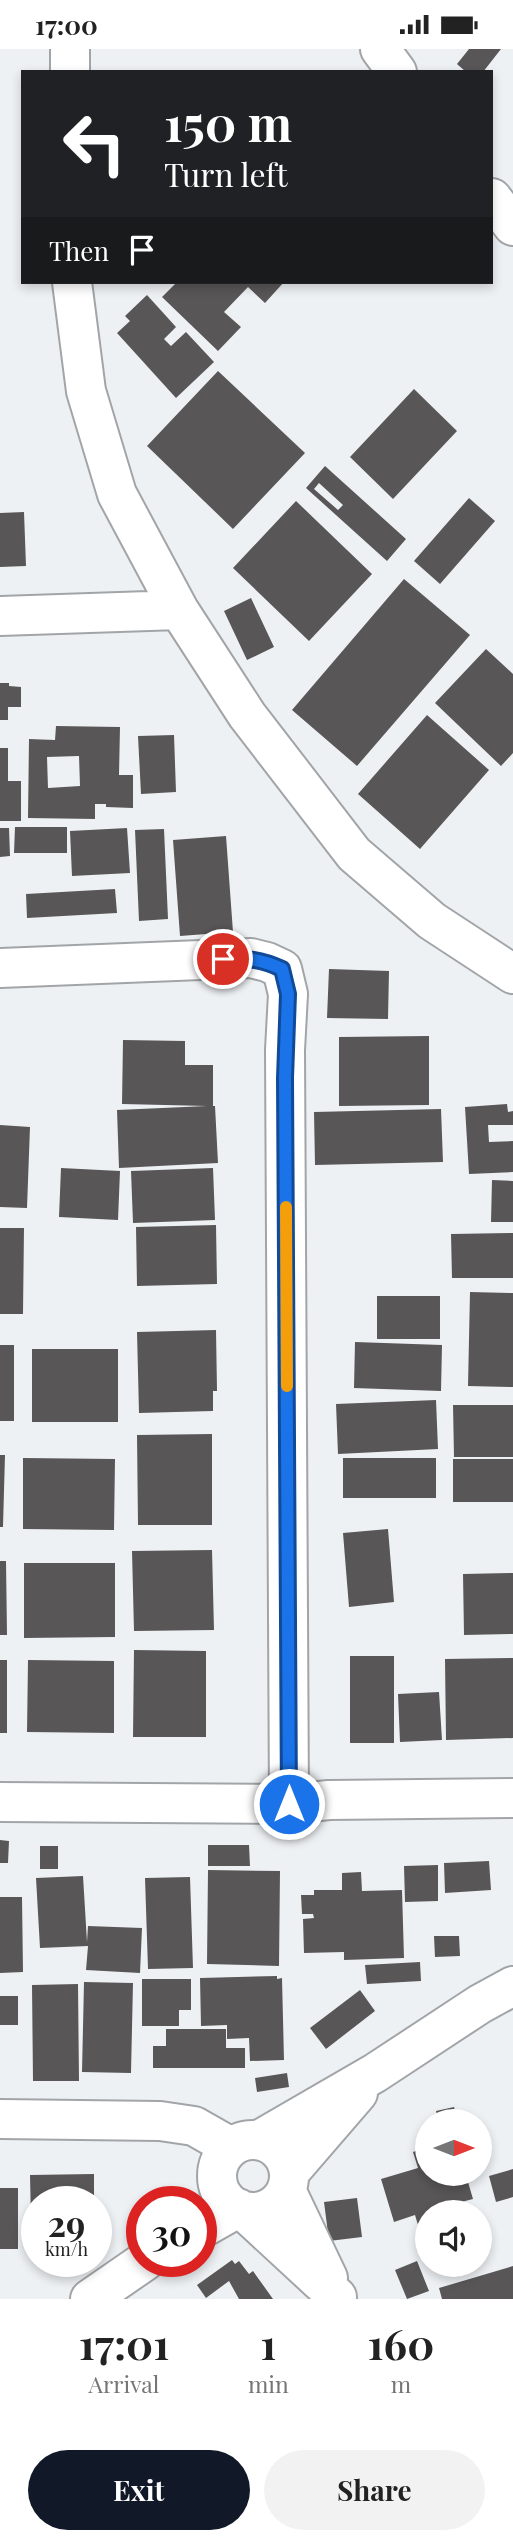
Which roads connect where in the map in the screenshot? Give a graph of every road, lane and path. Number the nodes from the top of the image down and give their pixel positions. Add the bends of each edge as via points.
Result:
1 (70, 49) edge
2 (380, 49) edge
3 (70, 70) edge
4 (396, 70) edge
5 (493, 199) edge
6 (513, 226) edge
7 (72, 284) edge
8 (179, 610) junction
9 (0, 616) edge
10 (0, 968) edge
11 (513, 974) edge
12 (513, 1798) edge
13 (0, 1802) edge
14 (289, 1804) junction
15 (513, 1986) edge
16 (375, 2073) junction
17 (0, 2119) edge
18 (225, 2166) edge
19 (288, 2181) junction
20 (241, 2210) junction
21 (217, 2221) edge
22 (126, 2273) edge
23 (338, 2298) edge
24 (90, 2299) edge

1 - 3 street
2 - 4 street
5 - 6 street
7 - 8 street via 86,391 117,494
8 - 9 street
8 - 11 street via 247,715 354,854 432,921
10 - 14 street via 251,958 282,969 288,994
12 - 14 street
13 - 14 street
15 - 16 street
16 - 18 street
16 - 19 street
17 - 18 street via 160,2121 194,2126
18 - 19 street via 274,2146 285,2158
18 - 20 street via 220,2190
19 - 20 street via 277,2203 261,2211
19 - 23 street
20 - 21 street
20 - 23 street
22 - 24 street

